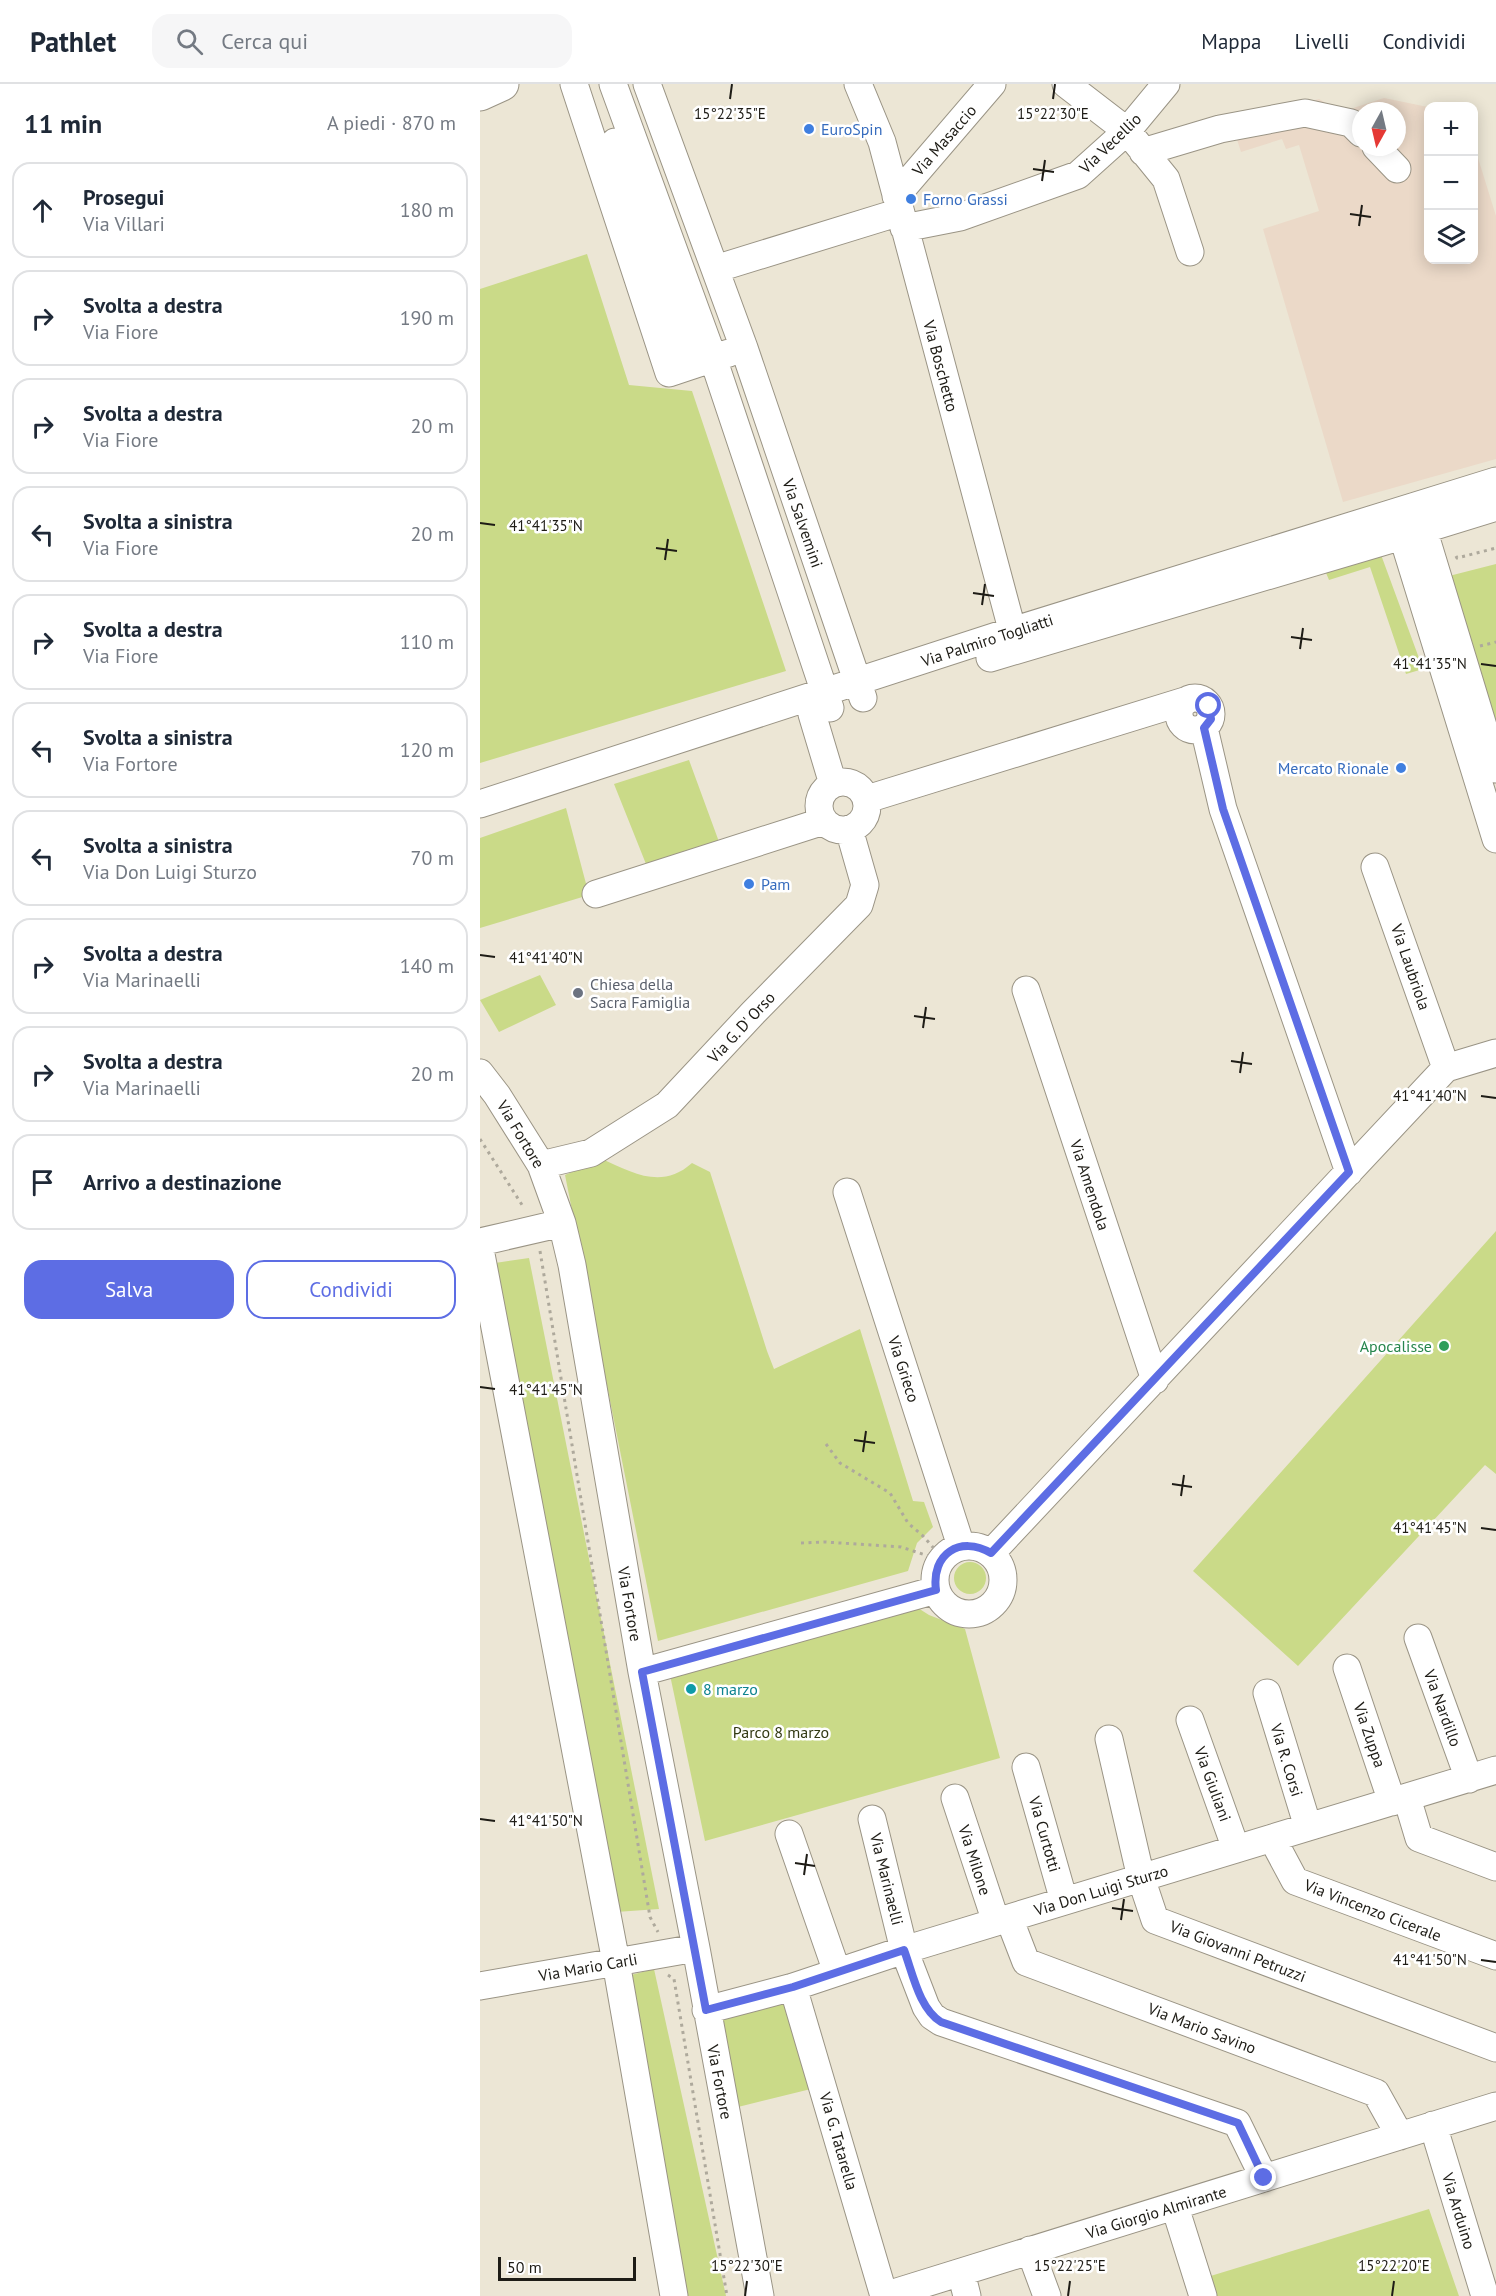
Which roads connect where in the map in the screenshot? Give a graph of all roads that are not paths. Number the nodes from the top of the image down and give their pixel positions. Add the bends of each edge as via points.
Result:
1 (502, 84) edge
2 (574, 84) edge
3 (594, 84) edge
4 (613, 84) edge
5 (647, 84) edge
6 (858, 84) edge
7 (992, 84) edge
8 (1066, 84) edge
9 (1166, 84) edge
10 (480, 94) edge
11 (1352, 124) edge
12 (1135, 141) junction
13 (1385, 156) edge
14 (1397, 168) dead end
15 (900, 212) junction
16 (1190, 252) dead end
17 (715, 268) junction
18 (744, 348) junction
19 (703, 362) junction
20 (1496, 481) edge
21 (1496, 507) edge
22 (1416, 521) junction
23 (1015, 640) junction
24 (860, 690) junction
25 (823, 704) junction
26 (1496, 769) edge
27 (833, 784) junction
28 (867, 799) junction
29 (480, 804) edge
30 (480, 821) edge
31 (837, 825) junction
32 (1496, 839) edge
33 (1375, 867) dead end
34 (596, 894) dead end
35 (1026, 990) dead end
36 (1496, 1053) edge
37 (1446, 1068) junction
38 (480, 1073) edge
39 (542, 1165) junction
40 (1349, 1172) junction
41 (847, 1192) dead end
42 (562, 1223) junction
43 (480, 1242) edge
44 (480, 1249) edge
45 (1155, 1380) junction
46 (991, 1553) junction
47 (948, 1555) junction
48 (936, 1590) junction
49 (1418, 1638) dead end
50 (1347, 1668) dead end
51 (642, 1672) junction
52 (1267, 1693) dead end
53 (1190, 1720) dead end
54 (1109, 1739) dead end
55 (1026, 1767) dead end
56 (1496, 1770) edge
57 (1469, 1779) junction
58 (955, 1798) dead end
59 (1400, 1800) junction
60 (872, 1819) dead end
61 (1308, 1827) junction
62 (789, 1834) dead end
63 (1272, 1838) junction
64 (1236, 1849) junction
65 (1496, 1867) edge
66 (1141, 1878) junction
67 (1064, 1901) junction
68 (1002, 1920) junction
69 (696, 1948) junction
70 (904, 1950) junction
71 (1496, 1956) edge
72 (616, 1962) junction
73 (837, 1972) junction
74 (480, 1986) edge
75 (793, 1987) junction
76 (706, 2010) junction
77 (1496, 2048) edge
78 (1496, 2106) edge
79 (1432, 2125) junction
80 (1400, 2136) junction
81 (1264, 2178) junction
82 (1175, 2207) junction
83 (1030, 2250) junction
84 (964, 2284) edge
85 (674, 2296) edge
86 (760, 2296) edge
87 (884, 2296) edge
88 (1047, 2296) edge
89 (1203, 2296) edge
90 (1485, 2296) edge

1 - 10 main road
2 - 19 street via 669,373
3 - 19 street, Via Salvemini
4 - 19 street, Via Salvemini
5 - 17 street, Via Salvemini
6 - 15 street, Via Boschetto via 882,142
7 - 15 street, Via Masaccio
8 - 12 street
9 - 12 street, Via Vecellio
11 - 12 street via 1305,113
12 - 15 street, Via Vecellio via 1078,175 960,217
12 - 16 street via 1166,179
13 - 14 street
15 - 17 street, Via Vecellio
15 - 23 street, Via Boschetto
17 - 18 street, Via Salvemini
18 - 19 street
18 - 24 street, Via Salvemini
19 - 25 street, Via Salvemini
20 - 22 street, Via Palmiro Togliatti
21 - 22 street, Via Palmiro Togliatti
22 - 23 street, Via Palmiro Togliatti
22 - 26 street
22 - 32 street
23 - 24 street, Via Palmiro Togliatti
24 - 25 street, Via Palmiro Togliatti
25 - 27 street
25 - 29 street, Via Palmiro Togliatti
25 - 30 street, Via Palmiro Togliatti
27 - 28 street via 850,783
27 - 31 street via 820,796 820,814
28 - 31 street via 864,819 858,825
28 - 40 street via 1188,700 1202,699 1209,706 1211,719 1204,728 1223,809
31 - 34 street
31 - 39 street, Via G. D' Orso via 865,885 859,905 667,1105 591,1153
33 - 37 street, Via Laubriola
35 - 45 street, Via Amendola
36 - 37 street
37 - 40 street
38 - 39 street, Via Fortore
39 - 42 street, Via Fortore
40 - 45 street
41 - 47 street, Via Grieco
42 - 43 street
42 - 51 street, Via Fortore
44 - 72 street
45 - 46 street
46 - 47 street via 972,1545
46 - 48 street via 999,1562 1004,1584 993,1605 972,1615 960,1614 941,1601
47 - 48 street via 937,1568
48 - 51 street
49 - 57 street, Via Nardillo
50 - 59 street, Via Zuppa
51 - 69 street, Via Fortore
52 - 61 street, Via R. Corsi
53 - 64 street, Via Giuliani
54 - 66 street, Via Giovanni Petruzzi
55 - 67 street, Via Curtotti
56 - 57 street, Via Don Luigi Sturzo
57 - 59 street, Via Don Luigi Sturzo
58 - 68 street, Via Milone
59 - 61 street, Via Don Luigi Sturzo
59 - 65 street, Via Zuppa via 1419,1838
60 - 70 street, Via Marinaelli
61 - 63 street, Via Don Luigi Sturzo
62 - 73 street
63 - 64 street, Via Don Luigi Sturzo
63 - 71 street, Via Vincenzo Cicerale via 1295,1881
64 - 66 street, Via Don Luigi Sturzo
66 - 67 street, Via Don Luigi Sturzo
66 - 77 street, Via Giovanni Petruzzi via 1155,1920
67 - 68 street, Via Don Luigi Sturzo
68 - 70 street, Via Don Luigi Sturzo
68 - 80 street, Via Mario Savino via 1026,1962 1376,2093
69 - 72 street, Via Mario Carli
69 - 76 street, Via Fortore
70 - 73 street, Via Don Luigi Sturzo
70 - 81 street, Via Marinaelli via 926,2007 941,2022 1238,2123
72 - 74 street, Via Mario Carli
72 - 85 street
73 - 75 street, Via Don Luigi Sturzo
75 - 76 street, Via Don Luigi Sturzo
75 - 87 street, Via G. Tatarella
76 - 86 street, Via Fortore
78 - 79 street, Via Giorgio Almirante
79 - 80 street, Via Giorgio Almirante
79 - 90 street, Via Arduino
80 - 81 street, Via Giorgio Almirante
81 - 82 street, Via Giorgio Almirante
82 - 83 street, Via Giorgio Almirante
82 - 89 street
83 - 84 street, Via Giorgio Almirante
83 - 88 street
84 - 87 street, Via Giorgio Almirante

